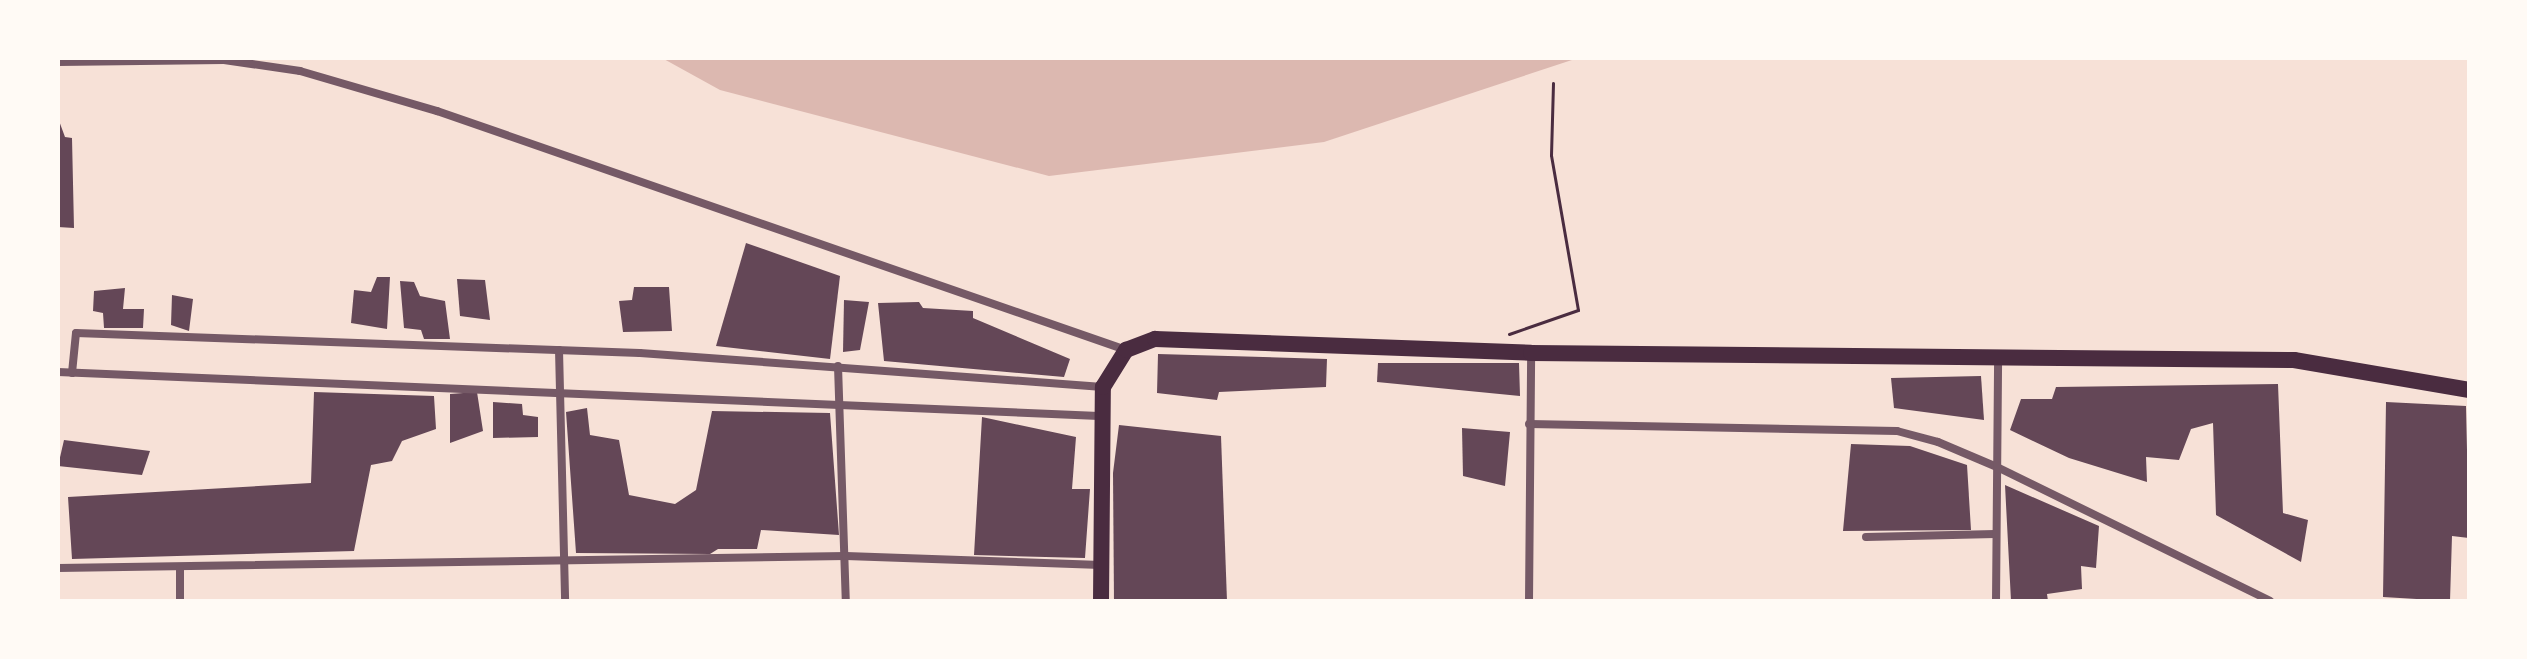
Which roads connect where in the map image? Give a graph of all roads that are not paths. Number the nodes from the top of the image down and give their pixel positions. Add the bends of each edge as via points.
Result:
1 (58, 62) edge
2 (559, 350) junction
3 (1126, 350) junction
4 (1531, 353) junction
5 (1998, 359) junction
6 (838, 366) junction
7 (58, 372) edge
8 (72, 373) junction
9 (2469, 390) edge
10 (559, 392) junction
11 (1101, 401) junction
12 (838, 407) junction
13 (1529, 424) junction
14 (1997, 467) junction
15 (1995, 534) junction
16 (1866, 537) dead end
17 (846, 556) junction
18 (563, 559) junction
19 (1102, 565) junction
20 (58, 568) edge
21 (180, 568) junction
22 (180, 601) edge
23 (565, 601) edge
24 (846, 601) edge
25 (1101, 601) edge
26 (1529, 601) edge
27 (1996, 601) edge
28 (2270, 601) edge

1 - 3 street via 224,60 300,71 437,111
2 - 6 street
2 - 8 street via 76,333
2 - 10 street
3 - 4 main road via 1155,339
3 - 11 main road
4 - 5 main road
4 - 13 street
5 - 9 main road via 2294,360
5 - 14 street
6 - 11 street
6 - 12 street
7 - 8 street
8 - 10 street
10 - 12 street
10 - 18 street
11 - 12 street
11 - 19 main road
12 - 17 street
13 - 14 street via 1862,427 1938,442
13 - 26 street
14 - 15 street
14 - 28 street
15 - 16 street
15 - 27 street
17 - 18 street
17 - 19 street
17 - 24 street
18 - 21 street
18 - 23 street
19 - 25 main road
20 - 21 street
21 - 22 street

